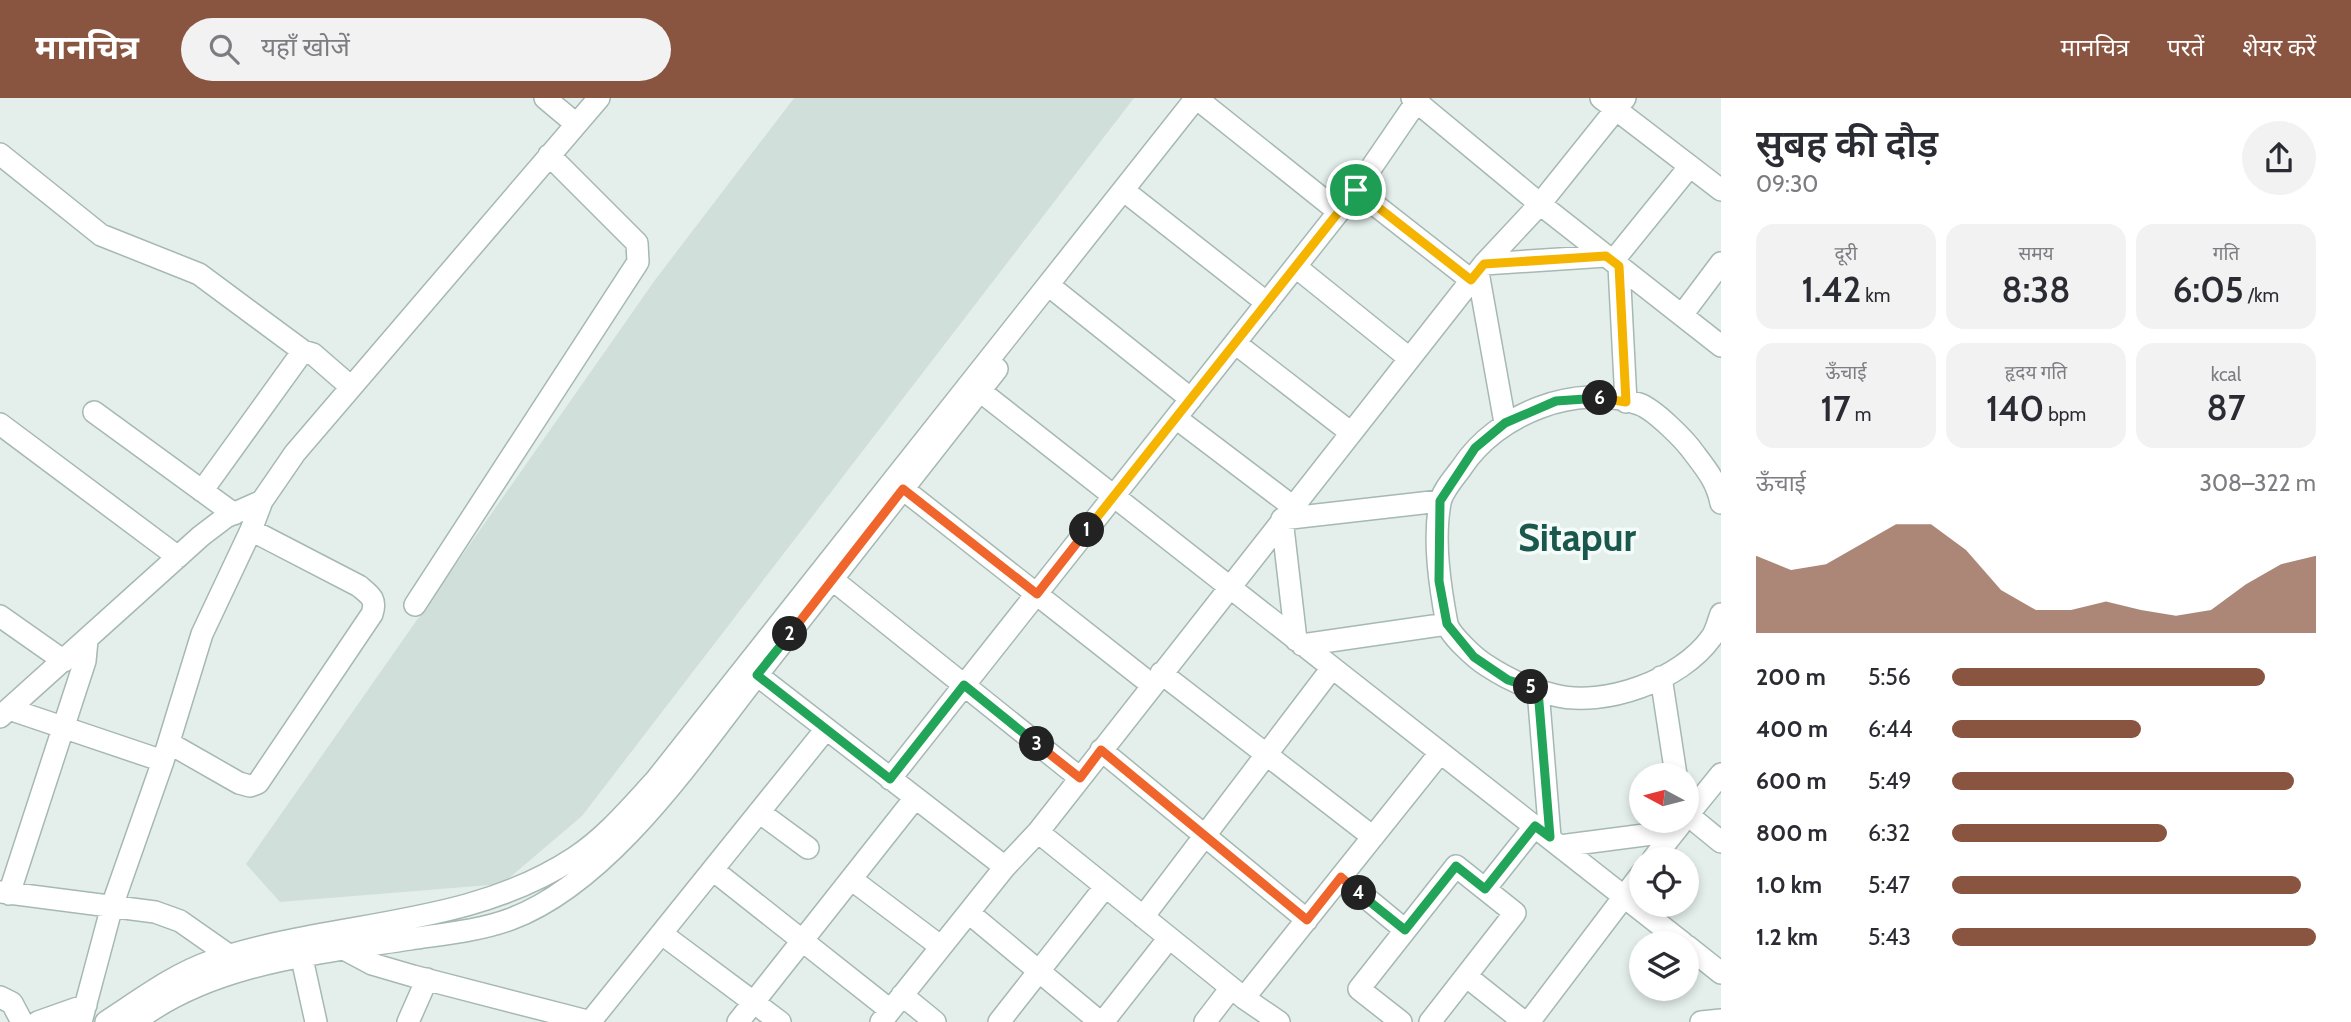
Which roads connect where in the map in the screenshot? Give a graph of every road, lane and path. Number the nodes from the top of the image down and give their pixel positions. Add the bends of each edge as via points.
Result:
1 (545, 98) edge
2 (598, 98) edge
3 (1415, 99) edge
4 (1204, 100) edge
5 (1614, 102) edge
6 (576, 124) junction
7 (0, 154) edge
8 (550, 155) junction
9 (1690, 166) junction
10 (1356, 190) junction
11 (1721, 190) edge
12 (1132, 197) junction
13 (1540, 204) junction
14 (1339, 212) junction
15 (1613, 261) junction
16 (1721, 263) edge
17 (1296, 267) junction
18 (1478, 272) junction
19 (1057, 292) junction
20 (1266, 303) junction
21 (1682, 315) junction
22 (1235, 343) junction
23 (1721, 346) edge
24 (303, 351) junction
25 (1409, 358) junction
26 (351, 387) junction
27 (980, 391) junction
28 (1191, 400) junction
29 (1626, 402) junction
30 (94, 411) dead end
31 (1176, 418) junction
32 (1505, 423) junction
33 (0, 424) edge
34 (1350, 432) junction
35 (1714, 470) edge
36 (903, 489) junction
37 (202, 491) junction
38 (1113, 497) junction
39 (262, 500) junction
40 (1440, 501) junction
41 (1721, 503) edge
42 (1287, 513) junction
43 (234, 514) junction
44 (251, 530) junction
45 (178, 557) junction
46 (833, 580) junction
47 (1228, 587) junction
48 (1037, 594) junction
49 (415, 605) dead end
50 (1721, 614) edge
51 (0, 616) edge
52 (1447, 624) junction
53 (87, 640) junction
54 (1299, 643) junction
55 (64, 661) junction
56 (1332, 668) junction
57 (757, 675) junction
58 (1661, 677) junction
59 (1157, 679) junction
60 (964, 685) junction
61 (1538, 690) junction
62 (4, 713) edge
63 (63, 727) junction
64 (826, 729) junction
65 (1101, 750) junction
66 (166, 752) junction
67 (1440, 753) junction
68 (1266, 754) junction
69 (1674, 763) edge
70 (1721, 774) edge
71 (1080, 778) junction
72 (890, 779) junction
73 (915, 798) junction
74 (1699, 801) edge
75 (759, 811) junction
76 (1629, 827) edge
77 (1699, 830) edge
78 (1038, 832) junction
79 (1674, 833) edge
80 (1204, 835) junction
81 (1548, 836) junction
82 (1373, 837) junction
83 (1721, 842) edge
84 (1662, 847) edge
85 (808, 848) dead end
86 (1005, 867) junction
87 (713, 870) junction
88 (1341, 877) junction
89 (852, 879) junction
90 (1105, 887) junction
91 (1485, 889) junction
92 (1629, 889) edge
93 (5, 893) edge
94 (1623, 896) junction
95 (112, 906) junction
96 (969, 913) junction
97 (1143, 917) junction
98 (1307, 920) junction
99 (1405, 930) junction
100 (1667, 931) edge
101 (321, 932) junction
102 (662, 934) junction
103 (1169, 938) junction
104 (803, 941) junction
105 (940, 946) junction
106 (299, 948) junction
107 (343, 949) junction
108 (1699, 955) edge
109 (236, 964) junction
110 (1720, 969) edge
111 (1038, 973) junction
112 (1465, 976) junction
113 (427, 979) junction
114 (1238, 993) junction
115 (0, 997) edge
116 (753, 1004) junction
117 (891, 1009) edge
118 (84, 1013) edge
119 (540, 1015) edge
120 (1390, 1019) edge
121 (1721, 1020) edge
122 (22, 1022) edge
123 (38, 1022) edge
124 (106, 1022) edge
125 (135, 1022) edge
126 (316, 1022) edge
127 (408, 1022) edge
128 (590, 1022) edge
129 (738, 1022) edge
130 (780, 1022) edge
131 (935, 1022) edge
132 (999, 1022) edge
133 (1102, 1022) edge
134 (1205, 1022) edge
135 (1279, 1022) edge
136 (1430, 1022) edge
137 (1527, 1022) edge
138 (1701, 1022) edge

1 - 6 street
2 - 6 street
3 - 10 street
3 - 13 street
4 - 12 street
4 - 14 street
4 - 101 street via 618,822 575,858 519,889 481,903
5 - 9 street
5 - 13 street
6 - 8 street
7 - 24 street via 101,235 199,274
8 - 26 street
8 - 49 street via 637,243 638,262
9 - 11 street
9 - 15 street
10 - 14 street
10 - 18 street
12 - 19 street
12 - 20 street
13 - 15 street
13 - 18 street
14 - 17 street
15 - 18 street
15 - 21 street
15 - 29 street
16 - 21 street
17 - 20 street
17 - 25 street
18 - 25 street
18 - 32 street
19 - 27 street
19 - 28 street
20 - 22 street
21 - 23 street
22 - 28 street
22 - 34 street
24 - 26 street via 313,354
24 - 37 street
25 - 34 street
26 - 39 street
27 - 36 street
27 - 38 street
28 - 31 street
29 - 32 street via 1601,398 1556,401
29 - 35 street via 1641,404
30 - 37 street
31 - 38 street
31 - 42 street
32 - 40 street via 1475,448
33 - 45 street
34 - 42 street
35 - 41 street
36 - 46 street
36 - 48 street
37 - 43 street
38 - 47 street
38 - 48 street
39 - 43 street
39 - 44 street
40 - 42 street
40 - 52 street via 1439,581
42 - 47 street
42 - 54 street
43 - 45 street
44 - 66 street via 201,634
44 - 66 street via 359,586 373,597 372,614 258,783 239,783
45 - 53 street
46 - 57 street
46 - 60 street
47 - 54 street
47 - 59 street
48 - 59 street
48 - 60 street
50 - 58 street via 1712,638
51 - 55 street
52 - 54 street
52 - 61 street via 1474,657 1508,680
53 - 55 street
53 - 63 street via 85,661
54 - 56 street
55 - 62 street
56 - 67 street
56 - 68 street
57 - 64 street
57 - 107 street via 636,825 554,899 509,919 458,932
58 - 61 street via 1639,689 1588,697
58 - 69 street
59 - 65 street
59 - 68 street
60 - 71 street
60 - 72 street
61 - 81 street
62 - 63 street
63 - 66 street
63 - 93 street
64 - 72 street
64 - 75 street
65 - 71 street
65 - 80 street
66 - 95 street
67 - 81 street
67 - 82 street
68 - 80 street
68 - 82 street
70 - 74 street
71 - 78 street
72 - 73 street
73 - 86 street
73 - 89 street
75 - 85 street
75 - 87 street
76 - 81 street
77 - 83 street
78 - 86 street
78 - 90 street
79 - 84 street
80 - 97 street
80 - 98 street
81 - 91 street
81 - 94 street
82 - 88 street
86 - 96 street
87 - 102 street
87 - 104 street
88 - 98 street
88 - 99 street
89 - 104 street
89 - 105 street
90 - 97 street
90 - 111 street
91 - 99 street via 1456,866
91 - 112 street via 1515,913
92 - 94 street
93 - 95 street
94 - 100 street
94 - 137 street
95 - 109 street via 180,920
95 - 118 street
96 - 105 street
96 - 111 street
97 - 103 street
98 - 114 street
99 - 120 street via 1359,989
101 - 106 street
101 - 107 street
102 - 116 street
102 - 128 street
103 - 114 street
103 - 133 street
104 - 116 street
104 - 117 street
105 - 117 street
106 - 107 street
106 - 109 street
106 - 126 street
107 - 113 street via 372,964
108 - 110 street
109 - 124 street via 211,961 167,982
109 - 125 street
111 - 132 street
111 - 133 street
112 - 136 street
112 - 137 street
113 - 119 street
113 - 127 street
114 - 134 street
114 - 135 street
115 - 122 street via 12,1003
116 - 129 street
116 - 130 street
117 - 131 street
118 - 123 street
119 - 128 street
121 - 138 street

